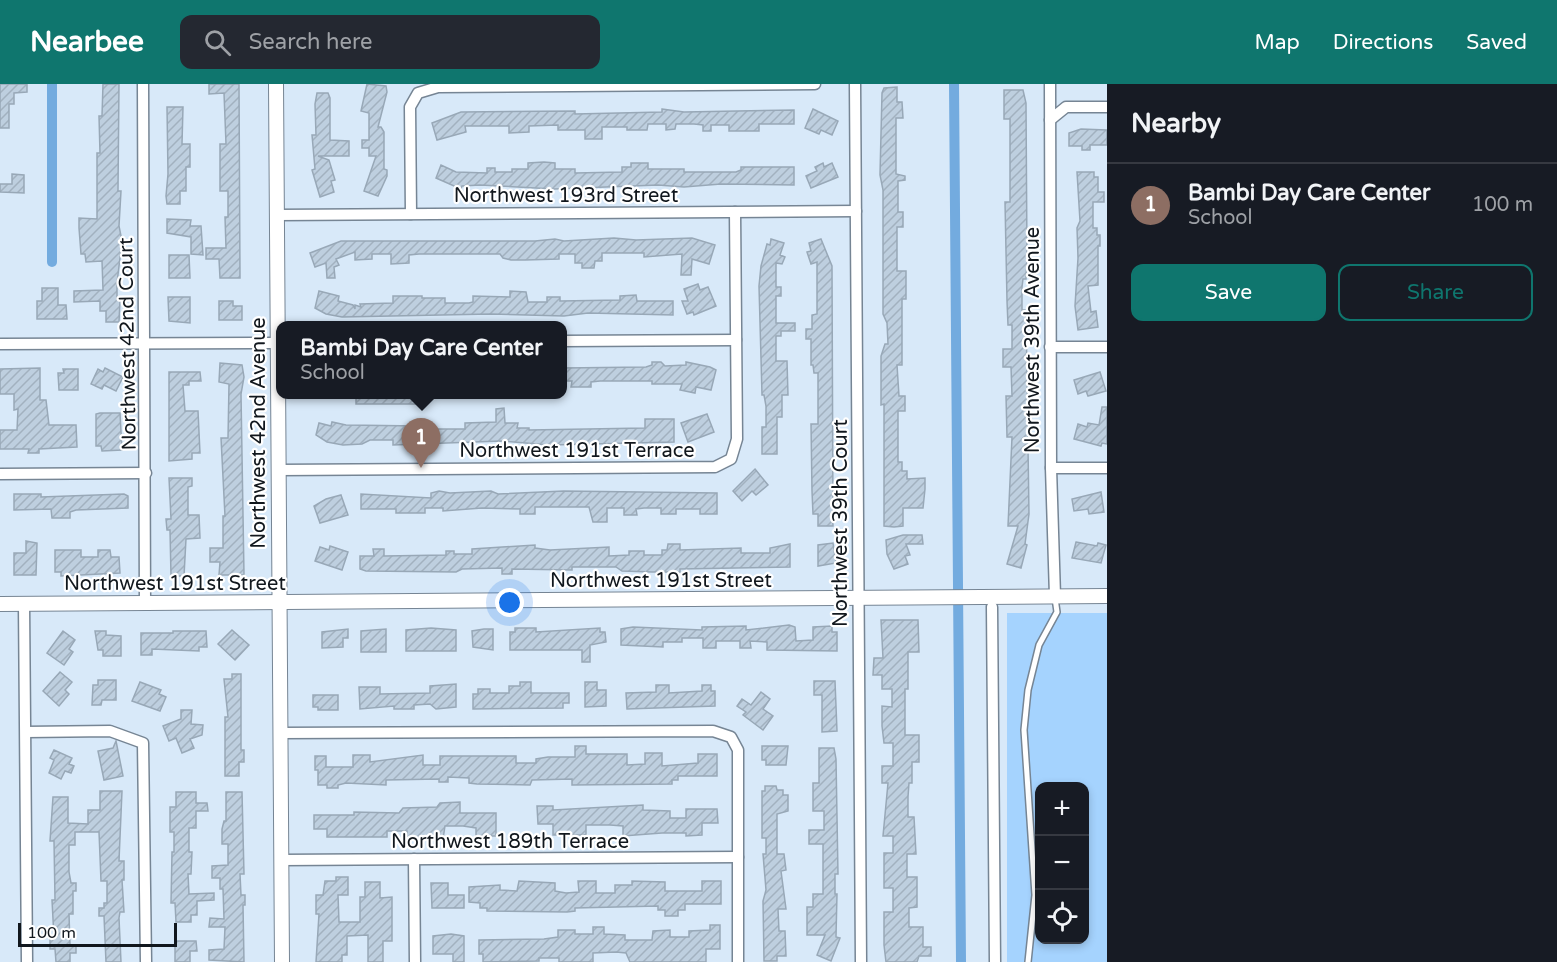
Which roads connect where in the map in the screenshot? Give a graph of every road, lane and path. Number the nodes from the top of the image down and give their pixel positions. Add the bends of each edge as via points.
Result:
1 (143, 84) edge
2 (276, 84) edge
3 (815, 84) edge
4 (855, 84) edge
5 (1050, 84) edge
6 (1107, 107) edge
7 (1050, 120) junction
8 (856, 211) junction
9 (735, 212) junction
10 (411, 214) junction
11 (277, 215) junction
12 (279, 321) edge
13 (736, 340) junction
14 (567, 341) edge
15 (276, 343) edge
16 (0, 344) edge
17 (145, 345) junction
18 (1050, 347) junction
19 (1107, 347) edge
20 (279, 399) edge
21 (1051, 468) junction
22 (1107, 468) edge
23 (278, 470) junction
24 (146, 473) junction
25 (0, 474) edge
26 (1055, 596) junction
27 (1107, 596) edge
28 (859, 598) junction
29 (279, 602) junction
30 (145, 603) junction
31 (0, 604) edge
32 (24, 604) junction
33 (992, 607) dead end
34 (26, 732) junction
35 (280, 733) junction
36 (738, 857) junction
37 (414, 859) junction
38 (281, 860) junction
39 (27, 962) edge
40 (146, 962) edge
41 (282, 962) edge
42 (415, 962) edge
43 (738, 962) edge
44 (861, 962) edge
45 (995, 962) edge
46 (1028, 962) edge

1 - 17 street, Northwest 42nd Court
2 - 11 street, Northwest 42nd Avenue
3 - 10 street via 438,87 418,93 410,107
4 - 8 street, Northwest 39th Court
5 - 7 street, Northwest 39th Avenue
6 - 7 street via 1066,107
7 - 18 street, Northwest 39th Avenue
8 - 9 street, Northwest 193rd Street
8 - 28 street, Northwest 39th Court
9 - 10 street, Northwest 193rd Street
9 - 13 street
10 - 11 street, Northwest 193rd Street
11 - 12 street, Northwest 42nd Avenue
13 - 14 street
13 - 23 street, Northwest 191st Terrace via 737,439 731,459 715,467
15 - 17 street
16 - 17 street
17 - 24 street, Northwest 42nd Court
18 - 19 street
18 - 21 street, Northwest 39th Avenue
20 - 23 street, Northwest 42nd Avenue
21 - 22 street
21 - 26 street, Northwest 39th Avenue
23 - 29 street, Northwest 42nd Avenue
24 - 25 street
24 - 30 street, Northwest 42nd Court
26 - 27 street, Northwest 191st Street
26 - 28 street, Northwest 191st Street
26 - 46 lane via 1057,612 1039,645 1028,690 1024,730 1035,895
28 - 29 street, Northwest 191st Street
28 - 44 street, Northwest 39th Court
29 - 30 street, Northwest 191st Street
29 - 35 street, Northwest 42nd Avenue
30 - 32 street, Northwest 191st Street
31 - 32 street, Northwest 191st Street
32 - 34 street
33 - 45 street
34 - 39 street
34 - 40 street via 110,731 143,743
35 - 36 street via 713,731 731,737 738,750
35 - 38 street, Northwest 42nd Avenue
36 - 37 street, Northwest 189th Terrace
36 - 43 street
37 - 38 street, Northwest 189th Terrace
37 - 42 street
38 - 41 street, Northwest 42nd Avenue

